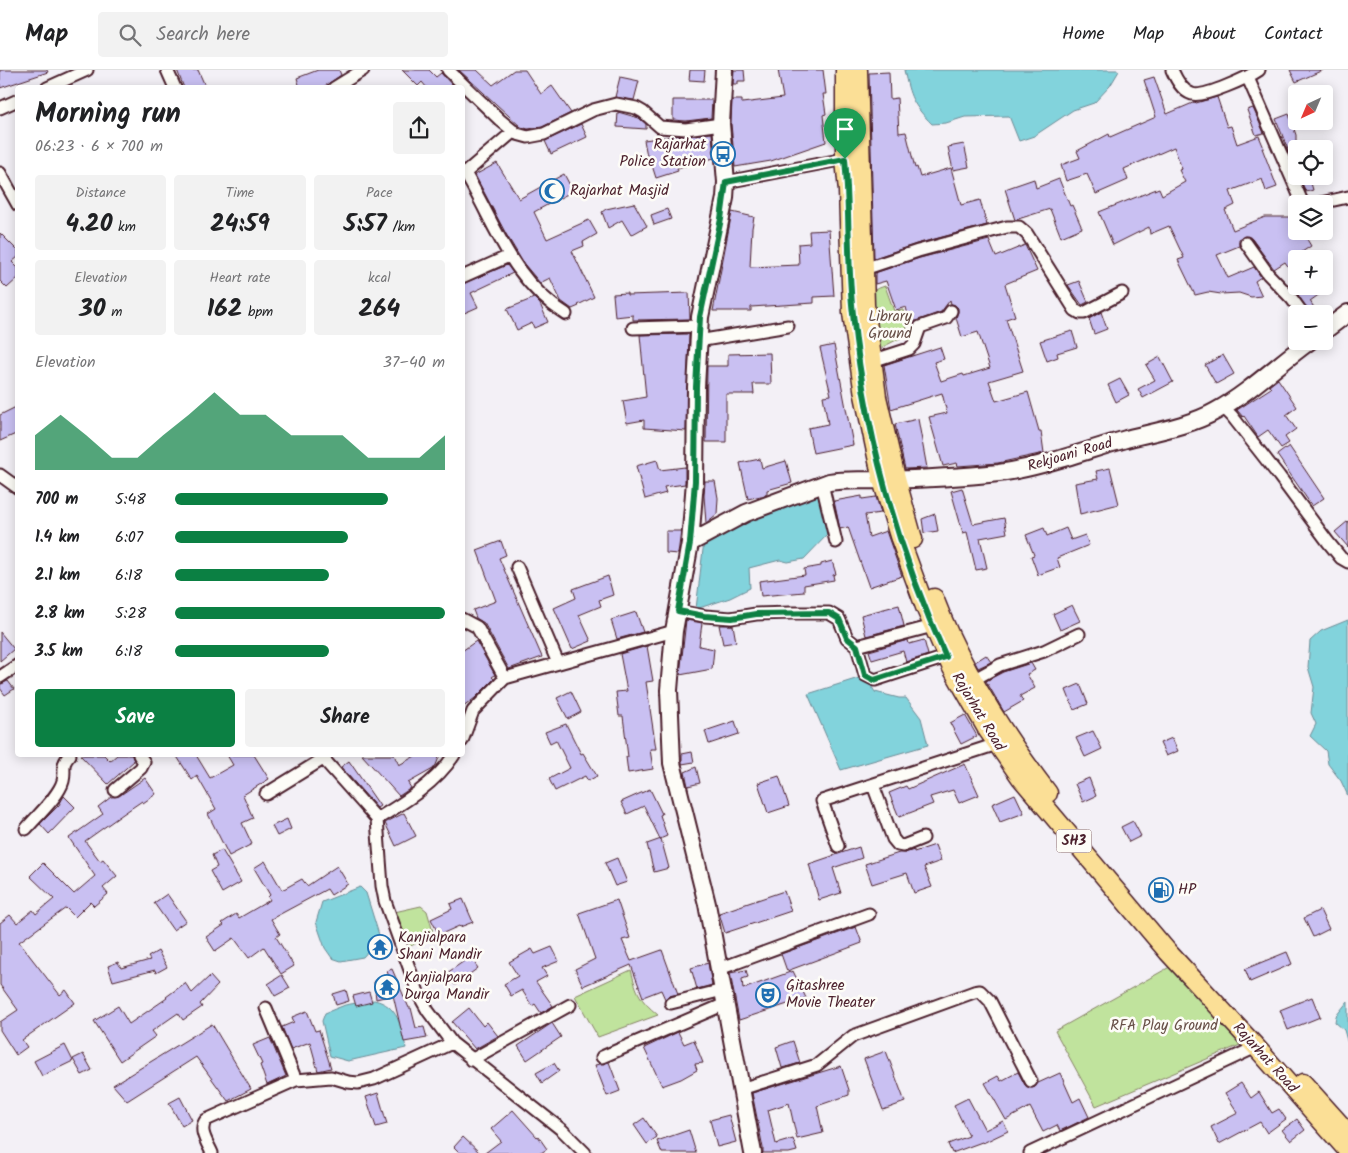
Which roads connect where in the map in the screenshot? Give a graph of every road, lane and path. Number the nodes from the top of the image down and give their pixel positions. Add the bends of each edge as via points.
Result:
1 (87, 70) edge
2 (166, 70) edge
3 (363, 70) edge
4 (448, 70) edge
5 (724, 70) edge
6 (845, 70) edge
7 (858, 70) edge
8 (1172, 70) edge
9 (1259, 70) edge
10 (1248, 78) junction
11 (54, 85) edge
12 (174, 85) edge
13 (339, 85) edge
14 (464, 85) edge
15 (465, 86) edge
16 (15, 101) edge
17 (0, 108) edge
18 (721, 124) junction
19 (514, 131) junction
20 (845, 159) junction
21 (0, 173) edge
22 (726, 182) junction
23 (1299, 195) edge
24 (1348, 197) edge
25 (15, 200) edge
26 (1333, 200) edge
27 (1246, 243) dead end
28 (509, 256) junction
29 (864, 269) junction
30 (465, 276) edge
31 (1122, 293) dead end
32 (1296, 305) edge
33 (951, 311) dead end
34 (1348, 313) edge
35 (566, 314) dead end
36 (1333, 324) edge
37 (788, 326) dead end
38 (633, 328) dead end
39 (699, 333) junction
40 (1298, 350) edge
41 (872, 361) junction
42 (1223, 408) junction
43 (0, 475) edge
44 (889, 479) junction
45 (822, 484) junction
46 (15, 486) edge
47 (836, 542) dead end
48 (690, 543) junction
49 (1348, 562) edge
50 (517, 567) dead end
51 (678, 611) junction
52 (465, 621) edge
53 (933, 626) junction
54 (674, 631) junction
55 (1079, 634) dead end
56 (857, 646) junction
57 (946, 657) junction
58 (558, 663) junction
59 (505, 678) junction
60 (973, 680) junction
61 (465, 733) edge
62 (997, 744) junction
63 (68, 757) edge
64 (140, 757) edge
65 (321, 757) edge
66 (452, 757) edge
67 (873, 785) junction
68 (115, 790) dead end
69 (266, 794) dead end
70 (377, 819) junction
71 (26, 829) dead end
72 (923, 838) dead end
73 (838, 846) dead end
74 (869, 914) dead end
75 (719, 969) junction
76 (724, 997) junction
77 (671, 1003) dead end
78 (570, 1005) dead end
79 (266, 1008) dead end
80 (452, 1043) junction
81 (1256, 1047) junction
82 (602, 1057) dead end
83 (471, 1060) junction
84 (296, 1080) junction
85 (1031, 1081) dead end
86 (741, 1090) junction
87 (1348, 1133) edge
88 (1046, 1150) edge
89 (1348, 1151) edge
90 (212, 1153) edge
91 (585, 1153) edge
92 (753, 1153) edge
93 (1030, 1153) edge

1 - 11 street
2 - 12 street
3 - 13 street
4 - 14 street
5 - 18 street
6 - 20 main road, Rajarhat Road / SH3
7 - 29 main road, Rajarhat Road / SH3
8 - 10 street via 1186,91 1194,95
9 - 10 street
10 - 23 street
15 - 19 street
16 - 17 street
18 - 19 street via 686,129 660,127 636,108 616,104 593,110 544,134 528,137
18 - 22 street
19 - 28 street via 465,173
20 - 22 street
20 - 44 main road, Rajarhat Road / SH3 via 852,313 864,395
21 - 25 street
22 - 39 street
24 - 26 street
27 - 32 street
28 - 30 street
28 - 35 street via 531,285
29 - 31 street via 998,229 1018,227 1027,234 1080,314
29 - 41 main road, Rajarhat Road / SH3
33 - 41 street via 946,318 920,327 909,349
34 - 36 street
37 - 39 street
38 - 39 street
39 - 48 street
40 - 42 street, Rekjoani Road
41 - 44 main road, Rajarhat Road / SH3
42 - 44 street, Rekjoani Road via 1200,419 1040,466 957,476
42 - 49 street via 1328,542
43 - 46 street
44 - 45 street, Rekjoani Road via 844,479
44 - 53 main road, Rajarhat Road / SH3 via 911,572
44 - 60 main road, Rajarhat Road / SH3 via 935,602
45 - 47 street
45 - 48 street, Rekjoani Road via 746,513
48 - 51 street
50 - 58 street
51 - 54 street
51 - 56 street via 732,618 829,613 839,619 847,638
52 - 59 street via 477,627
53 - 56 street
53 - 57 main road, Rajarhat Road / SH3
54 - 58 street
54 - 75 street via 669,690 672,763 707,904
55 - 60 street via 1044,651 1000,665
56 - 57 street via 865,675 874,680
57 - 62 main road, Rajarhat Road / SH3
58 - 59 street
59 - 61 street via 473,710
60 - 87 main road, Rajarhat Road / SH3 via 1051,797 1208,981
62 - 67 street
62 - 81 main road, Rajarhat Road / SH3 via 1021,778 1155,936
63 - 71 street via 58,791
64 - 68 street via 144,762 141,768
65 - 69 street
65 - 70 street
66 - 70 street via 413,796
67 - 72 street via 898,845 904,846
67 - 73 street via 822,801
70 - 80 street via 385,901 419,996
74 - 75 street
75 - 76 street
76 - 77 street
76 - 82 street
76 - 86 street
78 - 83 street
79 - 84 street
80 - 83 street
80 - 84 street via 366,1081 348,1082 322,1076
81 - 88 street
81 - 89 main road, Rajarhat Road / SH3
83 - 91 street via 554,1123
84 - 90 street via 206,1120 202,1125 203,1133
85 - 86 street via 990,1001 980,991 853,1036 817,1065
86 - 92 street
88 - 93 street

